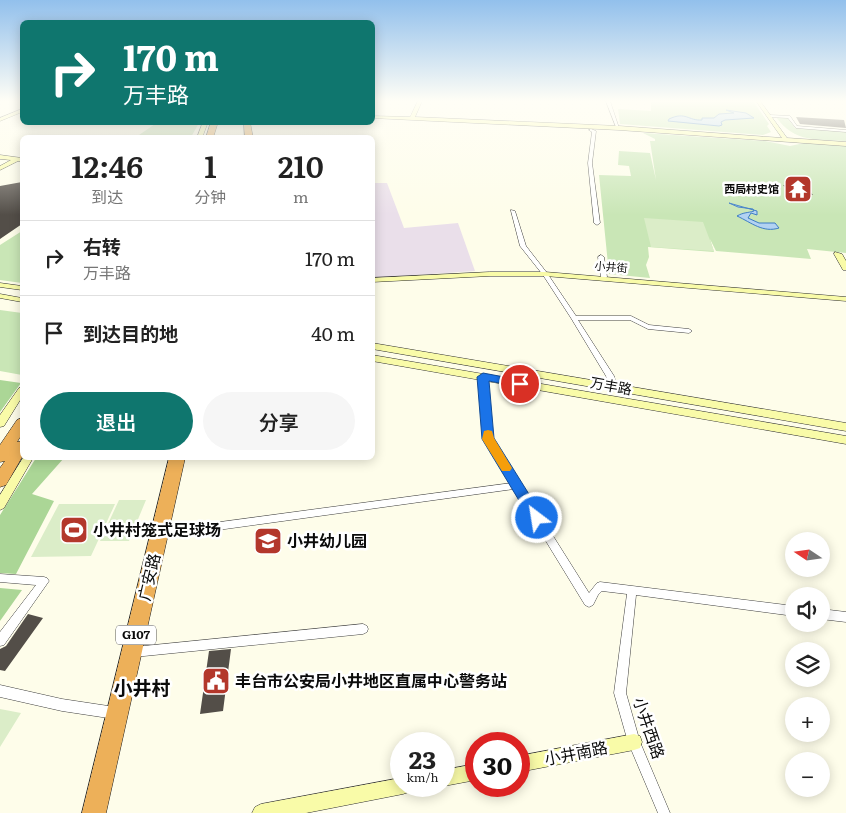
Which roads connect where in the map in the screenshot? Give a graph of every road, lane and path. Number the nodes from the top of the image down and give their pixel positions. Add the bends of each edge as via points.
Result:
1 (593, 139) edge
2 (771, 139) edge
3 (785, 139) joint
4 (798, 141) junction
5 (846, 143) edge
6 (0, 157) edge
7 (20, 159) edge
8 (0, 168) edge
9 (513, 211) dead end
10 (597, 224) dead end
11 (838, 254) dead end
12 (601, 257) dead end
13 (846, 268) edge
14 (545, 274) junction
15 (604, 278) junction
16 (375, 280) edge
17 (0, 285) edge
18 (20, 288) edge
19 (0, 291) edge
20 (20, 294) edge
21 (0, 296) edge
22 (846, 299) edge
23 (20, 300) edge
24 (574, 318) junction
25 (690, 331) dead end
26 (375, 347) edge
27 (375, 359) edge
28 (483, 377) junction
29 (551, 377) junction
30 (614, 387) junction
31 (20, 393) edge
32 (681, 398) junction
33 (606, 399) junction
34 (0, 423) edge
35 (20, 426) edge
36 (846, 428) edge
37 (846, 440) edge
38 (20, 449) edge
39 (0, 457) edge
40 (27, 460) edge
41 (178, 460) edge
42 (0, 481) edge
43 (517, 485) junction
44 (0, 505) edge
45 (160, 534) junction
46 (0, 578) edge
47 (632, 590) junction
48 (785, 610) edge
49 (830, 615) edge
50 (846, 617) edge
51 (363, 629) dead end
52 (0, 641) edge
53 (132, 652) junction
54 (0, 690) edge
55 (117, 713) junction
56 (634, 742) junction
57 (530, 762) edge
58 (390, 788) edge
59 (94, 813) edge
60 (262, 813) edge
61 (664, 813) edge

1 - 10 street via 590,163
2 - 4 street via 784,144
3 - 4 street
3 - 5 street
4 - 5 street
6 - 7 street
7 - 8 street
9 - 14 street via 523,246
11 - 13 street
12 - 15 street
14 - 15 street, 小井街
14 - 16 street, 小井街
14 - 24 street
15 - 22 street, 小井街
17 - 18 street
19 - 20 street
21 - 23 street
24 - 25 street via 631,318 648,327
24 - 30 street
26 - 29 street, 万丰路
27 - 28 street, 万丰路
28 - 29 street via 552,385
28 - 33 street, 万丰路
28 - 43 street via 488,439
29 - 30 street, 万丰路
30 - 32 street, 万丰路
31 - 34 street
32 - 33 street via 655,398 602,390 601,394
32 - 36 street, 万丰路
33 - 37 street, 万丰路
35 - 39 highway
38 - 42 highway
40 - 44 street
41 - 45 highway, 广安路 / G107
43 - 45 street
43 - 47 street via 589,602 600,586
45 - 53 highway, 广安路 / G107
46 - 52 street via 44,581
47 - 48 street
47 - 56 street, 小井西路 via 620,693
49 - 50 street
51 - 53 street
53 - 55 highway, 广安路 / G107
54 - 55 street via 62,705
55 - 59 highway, 广安路 / G107
56 - 57 street, 小井南路
56 - 61 street, 小井西路
58 - 60 street

